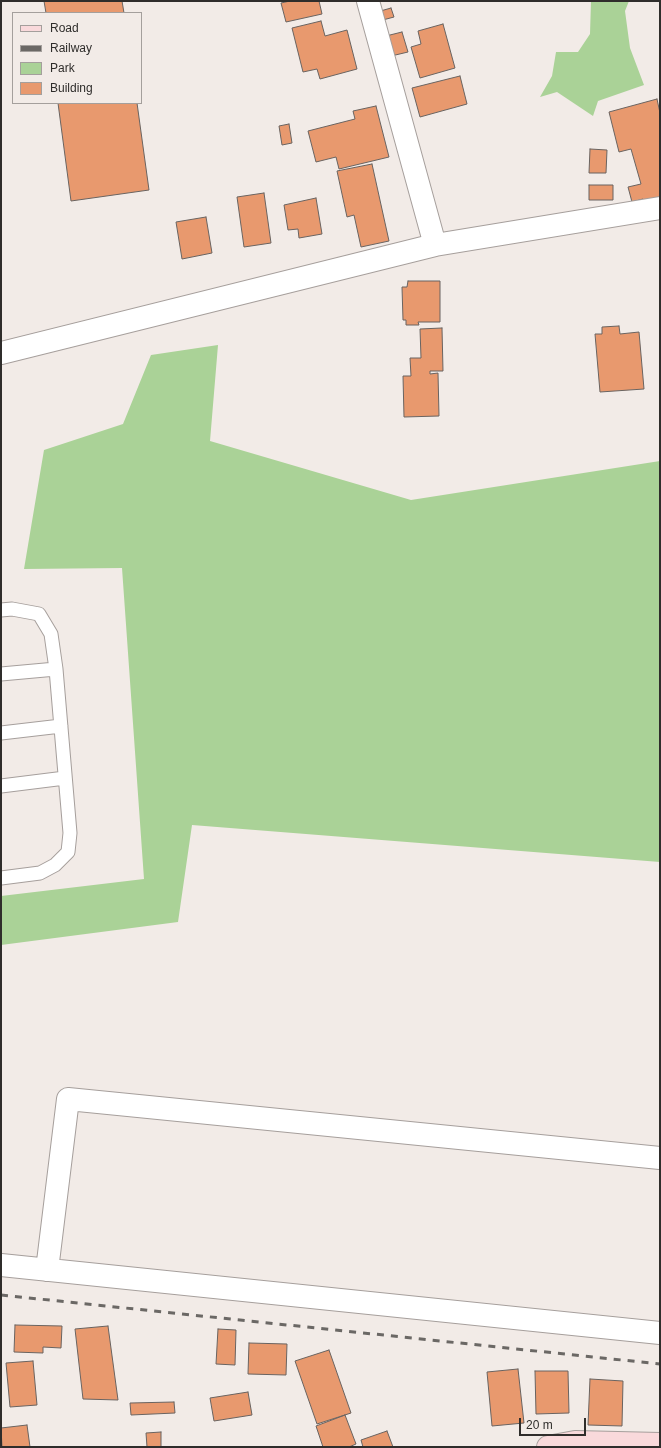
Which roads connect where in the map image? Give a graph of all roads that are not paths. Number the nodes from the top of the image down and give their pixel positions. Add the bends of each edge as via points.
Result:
1 (368, 1) edge
2 (660, 208) edge
3 (435, 245) junction
4 (1, 353) edge
5 (1, 610) edge
6 (56, 669) junction
7 (1, 674) edge
8 (61, 726) junction
9 (1, 733) edge
10 (65, 778) junction
11 (1, 786) edge
12 (1, 878) edge
13 (660, 1158) edge
14 (1, 1265) edge
15 (47, 1270) junction
16 (660, 1333) edge
17 (660, 1444) edge
18 (548, 1447) edge

1 - 3 street
2 - 3 street
3 - 4 street
5 - 6 lane via 12,609 39,614 51,634
6 - 7 lane
6 - 8 lane
8 - 9 lane
8 - 10 lane
10 - 11 lane
10 - 12 lane via 70,833 68,852 55,865 40,873
13 - 15 street via 68,1099
14 - 15 street
15 - 16 street
17 - 18 street via 575,1442

